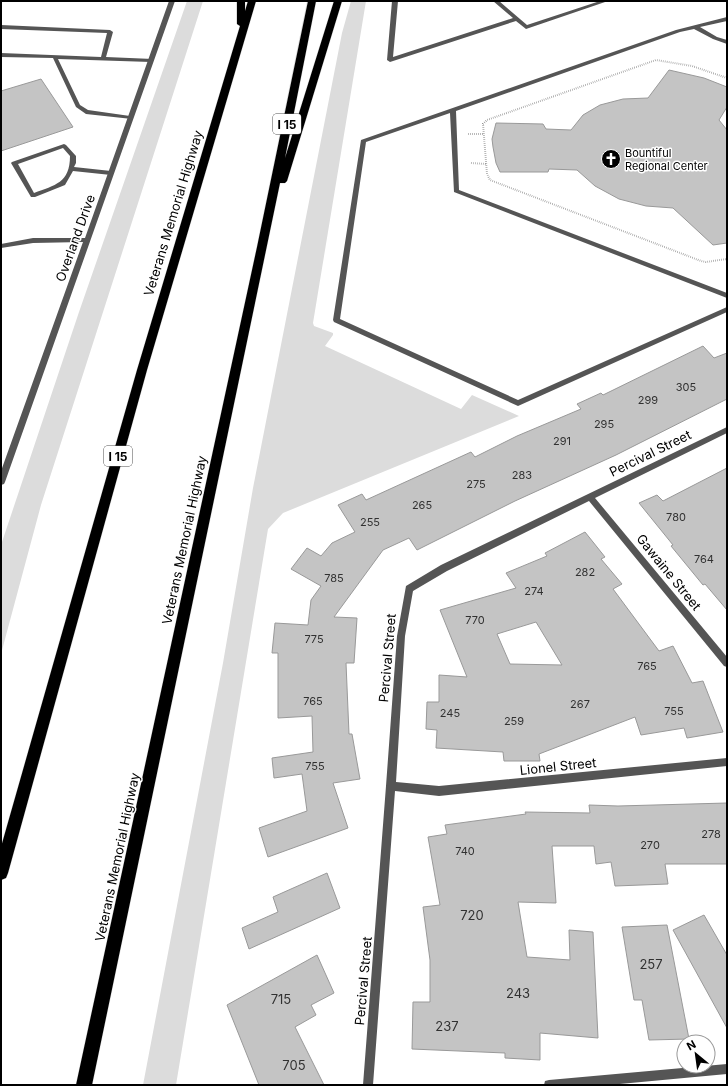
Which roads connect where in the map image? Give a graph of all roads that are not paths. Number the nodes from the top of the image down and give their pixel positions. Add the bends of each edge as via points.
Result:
1 (172, 1) edge
2 (241, 1) edge
3 (252, 1) edge
4 (312, 1) edge
5 (338, 1) edge
6 (395, 1) edge
7 (496, 1) edge
8 (605, 1) edge
9 (516, 19) junction
10 (727, 19) edge
11 (1, 27) edge
12 (695, 27) junction
13 (240, 41) junction
14 (727, 42) edge
15 (1, 55) edge
16 (56, 57) junction
17 (102, 58) junction
18 (151, 60) junction
19 (453, 110) junction
20 (130, 118) junction
21 (71, 169) junction
22 (111, 173) junction
23 (86, 240) junction
24 (1, 246) edge
25 (262, 247) junction
26 (727, 296) edge
27 (727, 309) edge
28 (727, 430) edge
29 (1, 482) edge
30 (590, 497) junction
31 (727, 663) edge
32 (727, 762) edge
33 (391, 786) junction
34 (1, 873) edge
35 (727, 1069) edge
36 (84, 1085) edge
37 (368, 1085) edge
38 (549, 1085) edge

1 - 18 street, Overland Drive
2 - 13 highway
3 - 13 highway, Veterans Memorial Highway / I 15
4 - 25 highway, Veterans Memorial Highway / I 15
5 - 25 highway
6 - 9 street via 390,60
7 - 9 street
8 - 9 street via 526,27
10 - 12 street
11 - 17 street via 110,32
12 - 14 street
12 - 19 street
13 - 34 highway, Veterans Memorial Highway / I 15 via 142,370
15 - 16 street
16 - 17 street
16 - 20 street via 78,106 86,112
17 - 18 street
18 - 20 street, Overland Drive
19 - 26 street via 456,191
19 - 27 street via 363,141 336,320 518,403
20 - 22 street, Overland Drive
21 - 21 street via 73,156 64,146 14,163 33,196 63,184
21 - 22 street
22 - 23 street, Overland Drive
23 - 24 street via 27,240
23 - 29 street, Overland Drive
25 - 36 highway, Veterans Memorial Highway / I 15
28 - 30 street, Percival Street
30 - 31 street, Gawaine Street
30 - 33 street, Percival Street via 444,568 409,589 401,636
32 - 33 street, Lionel Street via 439,791
33 - 37 street, Percival Street
35 - 38 street

